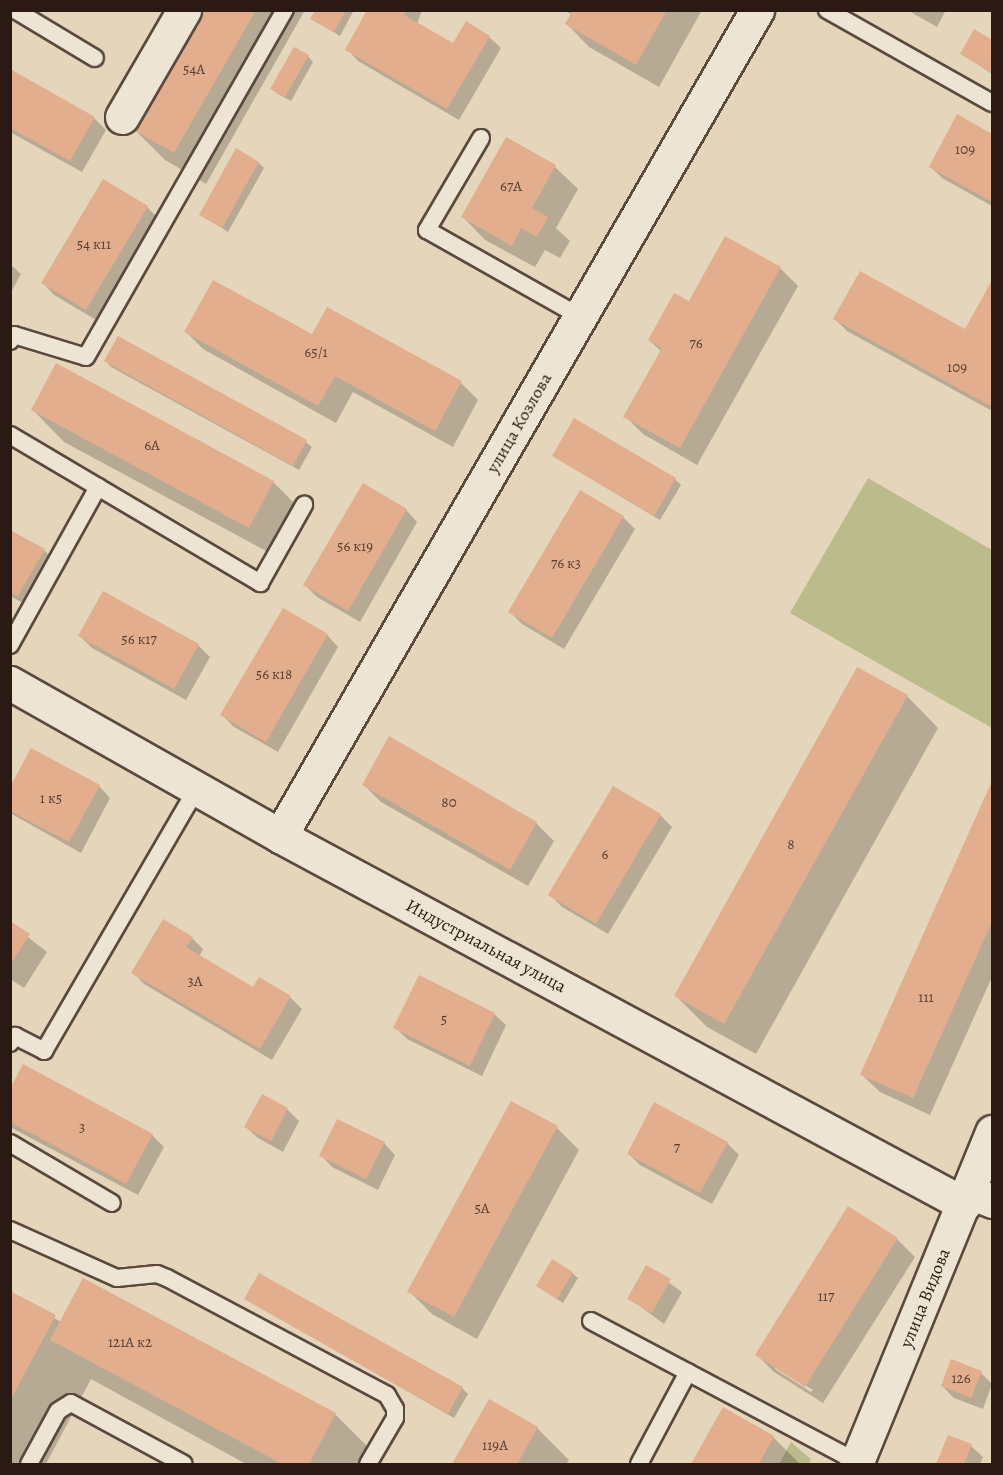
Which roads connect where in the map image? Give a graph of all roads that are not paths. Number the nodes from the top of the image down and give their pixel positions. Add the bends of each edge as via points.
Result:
1 (15, 10) edge
2 (184, 10) edge
3 (285, 10) edge
4 (757, 10) edge
5 (827, 10) edge
6 (95, 58) dead end
7 (993, 103) edge
8 (122, 117) dead end
9 (481, 138) dead end
10 (580, 317) junction
11 (10, 341) edge
12 (10, 435) edge
13 (98, 487) junction
14 (304, 505) dead end
15 (10, 645) edge
16 (10, 683) edge
17 (197, 788) junction
18 (280, 836) junction
19 (10, 1042) edge
20 (993, 1132) edge
21 (10, 1143) edge
22 (976, 1199) edge
23 (112, 1203) dead end
24 (10, 1230) edge
25 (591, 1321) dead end
26 (688, 1372) junction
27 (857, 1463) edge
28 (29, 1464) edge
29 (184, 1464) edge
30 (368, 1464) edge
31 (639, 1464) edge

1 - 6 lane
2 - 8 street
3 - 11 lane via 86,357 14,334
4 - 10 street, улица Козлова
5 - 7 lane
9 - 10 lane via 427,230
10 - 18 street, улица Козлова
12 - 13 lane
13 - 14 lane via 260,583
13 - 15 lane
16 - 17 street, Индустриальная улица
17 - 18 street, Индустриальная улица
17 - 19 lane via 44,1051 15,1036
18 - 22 street, Индустриальная улица
20 - 22 street, улица Видова
21 - 23 lane
22 - 27 street, улица Видова
24 - 30 lane via 117,1278 157,1274 167,1278 387,1395 396,1409 395,1418
25 - 26 lane
26 - 27 lane
26 - 31 lane
28 - 29 lane via 58,1411 71,1403

